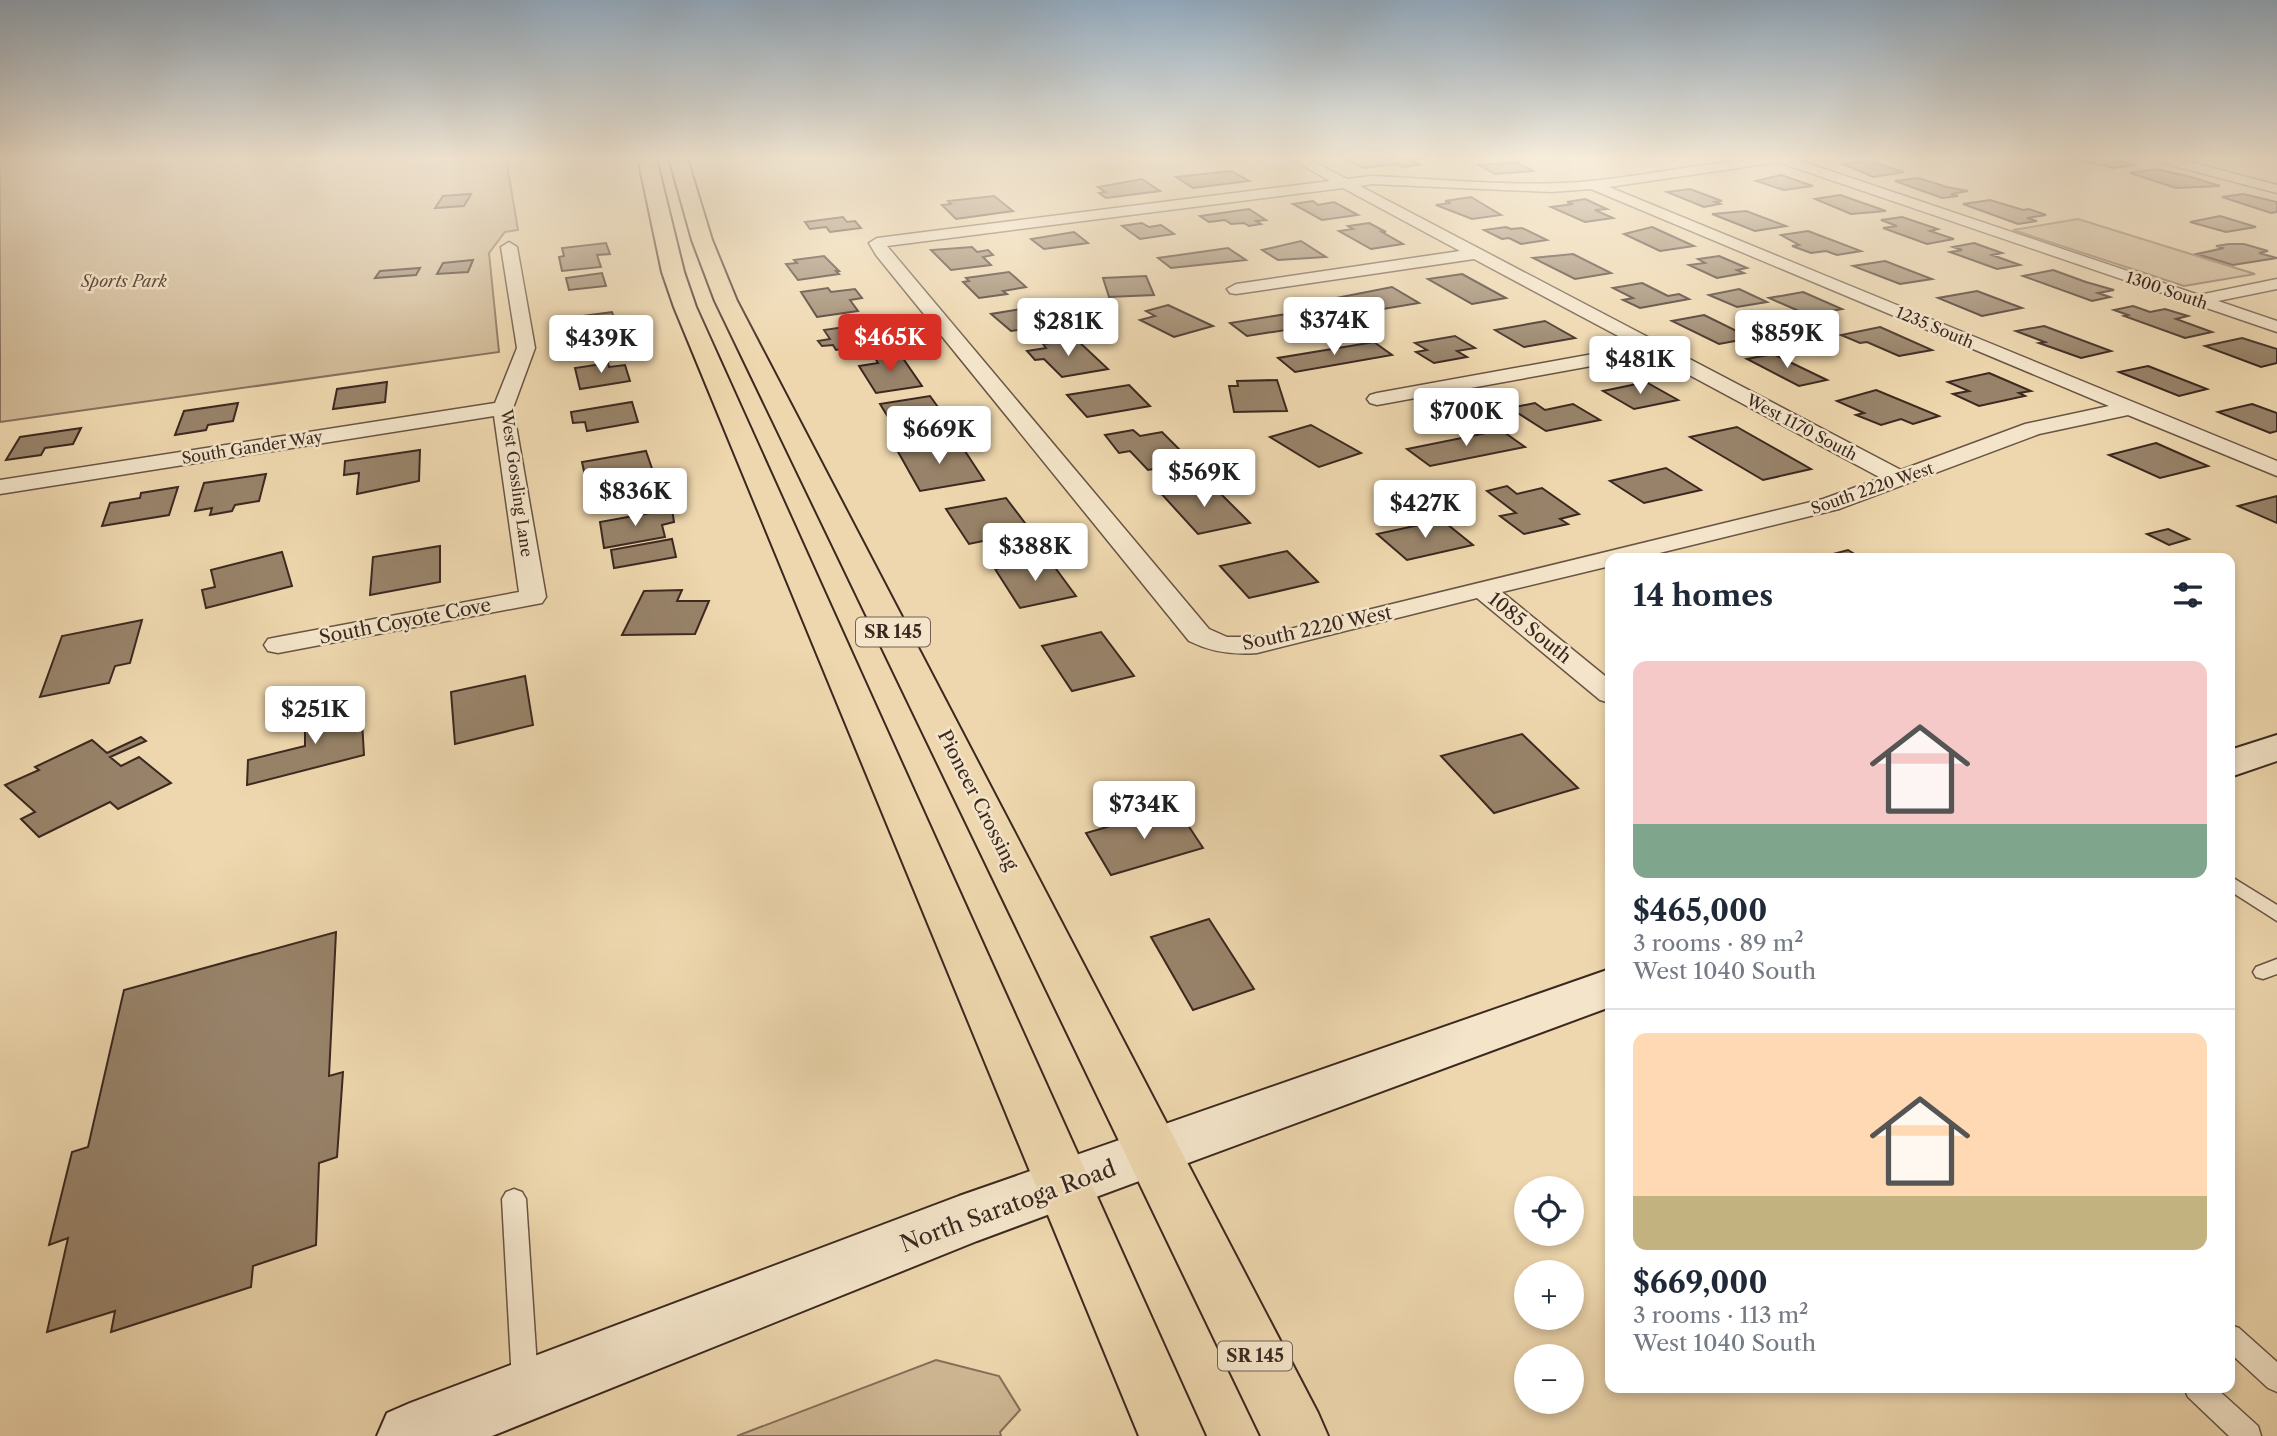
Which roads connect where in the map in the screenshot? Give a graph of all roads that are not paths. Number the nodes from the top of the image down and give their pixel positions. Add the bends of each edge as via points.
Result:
1 (662, 225) edge
2 (698, 225) edge
3 (1019, 225) edge
4 (1420, 225) edge
5 (1689, 225) edge
6 (1977, 225) edge
7 (509, 247) dead end
8 (1474, 254) junction
9 (2277, 284) edge
10 (1236, 289) dead end
11 (2199, 300) junction
12 (2277, 327) edge
13 (1653, 349) junction
14 (1377, 399) dead end
15 (503, 408) junction
16 (2130, 408) junction
17 (2277, 469) edge
18 (1900, 479) junction
19 (0, 487) edge
20 (1630, 553) edge
21 (1605, 559) edge
22 (1483, 590) junction
23 (533, 597) joint
24 (278, 645) dead end
25 (1605, 690) edge
26 (2277, 747) edge
27 (2235, 762) edge
28 (2235, 885) edge
29 (2277, 914) edge
30 (1605, 990) edge
31 (1153, 1152) junction
32 (1063, 1185) junction
33 (514, 1199) dead end
34 (2235, 1341) edge
35 (2277, 1379) edge
36 (525, 1391) junction
37 (2202, 1393) edge
38 (410, 1436) edge
39 (1171, 1436) edge
40 (1295, 1436) edge
41 (2248, 1436) edge

1 - 32 highway, SR 145 via 685,307
2 - 31 highway, Pioneer Crossing / SR 145 via 726,300
3 - 22 street, South 2220 West via 877,243 1199,635 1228,646 1257,645
4 - 8 street, West 1170 South
5 - 16 street, 1235 South
6 - 11 street, 1300 South
7 - 15 street, West Gossling Lane via 526,348
8 - 10 street
8 - 13 street, West 1170 South
9 - 11 street
11 - 12 street, 1300 South
13 - 14 street
13 - 18 street, West 1170 South
15 - 19 street, South Gander Way
15 - 23 street, West Gossling Lane
16 - 17 street, 1235 South
16 - 18 street, South 2220 West via 2033,429
18 - 20 street, South 2220 West via 1831,504
21 - 22 street, South 2220 West
22 - 25 street, 1085 South
23 - 24 street, South Coyote Cove
26 - 27 main road
28 - 29 lane
30 - 31 main road, North Saratoga Road
31 - 32 main road, North Saratoga Road
31 - 40 highway, Pioneer Crossing / SR 145
32 - 36 main road, North Saratoga Road
32 - 39 highway, SR 145
33 - 36 lane
34 - 35 lane
36 - 38 main road, North Saratoga Road
37 - 41 lane

